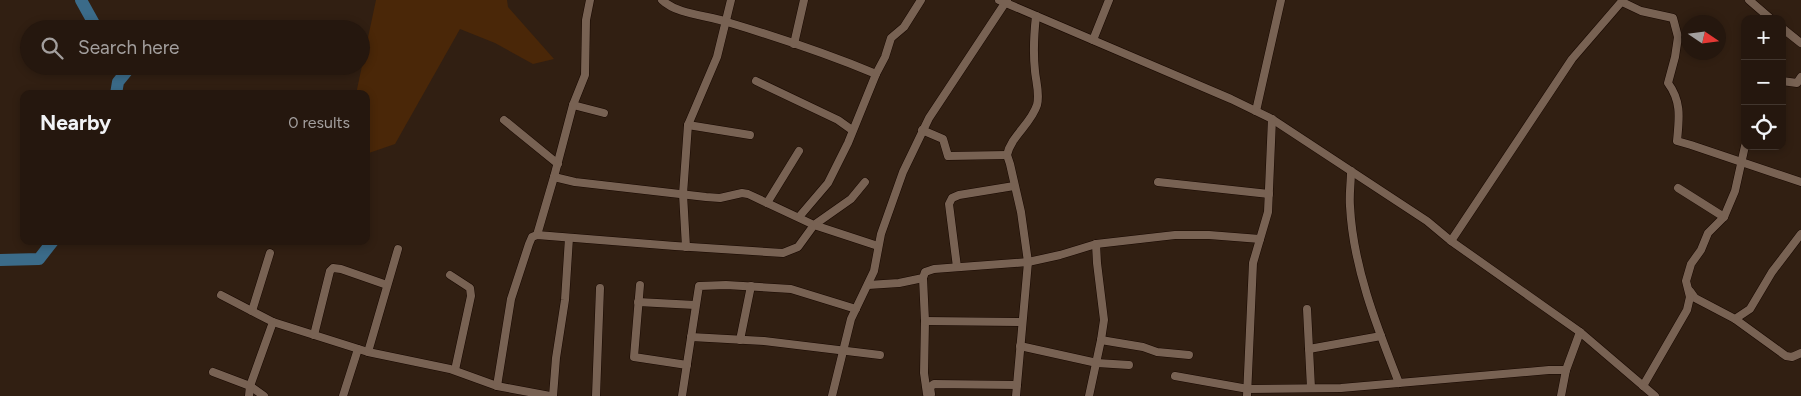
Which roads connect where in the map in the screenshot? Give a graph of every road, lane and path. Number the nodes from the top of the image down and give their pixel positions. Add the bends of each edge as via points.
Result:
1 (590, 0) edge
2 (662, 0) edge
3 (730, 0) edge
4 (804, 0) edge
5 (921, 0) edge
6 (1110, 0) edge
7 (1281, 0) edge
8 (1749, 0) edge
9 (1004, 1) edge
10 (1622, 1) edge
11 (1766, 15) edge
12 (1036, 16) junction
13 (726, 21) junction
14 (1786, 31) edge
15 (1094, 40) junction
16 (1801, 43) edge
17 (794, 44) junction
18 (876, 74) junction
19 (1801, 77) edge
20 (756, 81) dead end
21 (1786, 82) edge
22 (573, 106) junction
23 (1256, 111) junction
24 (604, 113) dead end
25 (1272, 119) junction
26 (504, 120) dead end
27 (688, 125) junction
28 (852, 130) junction
29 (922, 130) junction
30 (750, 135) dead end
31 (1744, 150) edge
32 (799, 151) dead end
33 (1006, 155) junction
34 (1741, 161) junction
35 (558, 164) junction
36 (1351, 171) junction
37 (554, 177) junction
38 (865, 182) dead end
39 (1158, 182) dead end
40 (1801, 182) edge
41 (1014, 186) junction
42 (1678, 188) dead end
43 (683, 194) junction
44 (1269, 194) junction
45 (768, 203) junction
46 (798, 217) junction
47 (1724, 217) junction
48 (814, 225) junction
49 (1801, 234) edge
50 (537, 235) junction
51 (569, 238) junction
52 (1260, 239) junction
53 (1451, 241) junction
54 (1096, 244) junction
55 (878, 246) junction
56 (686, 247) junction
57 (398, 249) dead end
58 (270, 252) dead end
59 (1028, 262) junction
60 (957, 267) junction
61 (450, 275) dead end
62 (923, 278) junction
63 (387, 285) junction
64 (640, 285) dead end
65 (868, 285) junction
66 (751, 286) junction
67 (600, 288) dead end
68 (1688, 290) junction
69 (221, 295) dead end
70 (638, 302) junction
71 (695, 305) junction
72 (856, 309) junction
73 (1307, 309) dead end
74 (252, 311) junction
75 (1735, 319) junction
76 (925, 321) junction
77 (273, 322) junction
78 (1022, 322) junction
79 (1580, 332) junction
80 (314, 335) junction
81 (1381, 336) junction
82 (691, 337) junction
83 (740, 340) junction
84 (1102, 340) junction
85 (1020, 346) junction
86 (358, 349) junction
87 (1309, 349) junction
88 (842, 351) junction
89 (368, 352) junction
90 (1801, 353) edge
91 (880, 355) dead end
92 (1189, 355) dead end
93 (1097, 363) junction
94 (687, 365) junction
95 (1129, 365) dead end
96 (455, 370) junction
97 (1566, 370) junction
98 (213, 372) dead end
99 (1175, 376) dead end
100 (1399, 383) junction
101 (1016, 385) junction
102 (250, 386) junction
103 (497, 386) junction
104 (1643, 386) junction
105 (1311, 388) junction
106 (1248, 392) edge
107 (1349, 392) edge
108 (929, 395) edge
109 (249, 396) edge
110 (264, 396) edge
111 (343, 396) edge
112 (551, 396) edge
113 (596, 396) edge
114 (682, 396) edge
115 (832, 396) edge
116 (1016, 396) edge
117 (1089, 396) edge
118 (1562, 396) edge
119 (1655, 396) edge

1 - 22 street via 586,20 585,75
2 - 13 street via 686,12
3 - 13 street
4 - 17 street
5 - 18 street via 904,27 891,38 886,57
6 - 15 street
7 - 23 street
8 - 11 street
9 - 12 street
9 - 29 street
10 - 34 street via 1641,11 1673,18 1678,37 1668,83 1676,93 1680,113 1677,141
10 - 53 street via 1572,59
12 - 15 street
12 - 33 street via 1034,70 1038,100
13 - 17 street
13 - 27 street via 716,56
14 - 16 street
15 - 23 street
17 - 18 street
18 - 28 street
19 - 21 street via 1797,83
20 - 28 street via 838,120
22 - 24 street
22 - 35 street
23 - 25 street
25 - 36 street
25 - 44 street
26 - 35 street
27 - 30 street
27 - 43 street
28 - 46 street via 828,183
29 - 33 street via 943,139 948,156
29 - 55 street via 902,172
31 - 34 street
32 - 45 street
33 - 41 street
34 - 40 street
34 - 47 street via 1735,191
35 - 37 street
36 - 53 street via 1427,221
36 - 81 street via 1353,233 1365,288
37 - 43 street
37 - 50 street
38 - 48 street via 851,199
39 - 44 street
41 - 59 street
41 - 60 street via 952,198 949,204
42 - 47 street
43 - 45 street via 720,198 742,193
43 - 56 street
44 - 52 street via 1268,212
45 - 46 street
46 - 48 street
47 - 68 street via 1708,233 1691,264 1686,281
48 - 55 street
48 - 56 street via 798,247 783,253
49 - 75 street via 1772,272 1750,309
50 - 51 street
50 - 103 street via 529,244 511,299
51 - 56 street
51 - 112 street via 565,300
52 - 54 street via 1209,234 1175,235
52 - 106 street via 1253,263
53 - 79 street
54 - 59 street
54 - 84 street via 1104,320
55 - 65 street via 877,261
57 - 63 street
58 - 74 street
59 - 60 street
59 - 78 street
60 - 62 street via 934,268 925,272
61 - 96 street via 470,288 471,296
62 - 65 street
62 - 76 street
63 - 80 street via 333,268
63 - 89 street
64 - 70 street
65 - 72 street
66 - 71 street via 699,286
66 - 72 street via 790,289
66 - 83 street
67 - 113 street
68 - 75 street via 1695,298
68 - 104 street via 1687,310
69 - 74 street
70 - 71 street
70 - 94 street via 634,357
71 - 82 street
72 - 88 street
73 - 87 street
74 - 77 street
75 - 90 street via 1786,356
76 - 78 street
76 - 108 street via 924,373
77 - 80 street
77 - 102 street
78 - 85 street
79 - 97 street
79 - 104 street
80 - 86 street
81 - 87 street
81 - 100 street
82 - 83 street
82 - 94 street
83 - 88 street
84 - 92 street
84 - 93 street
85 - 93 street
85 - 101 street
86 - 89 street
86 - 111 street
87 - 105 street
88 - 91 street
88 - 115 street
89 - 96 street
93 - 95 street
93 - 117 street
94 - 114 street
96 - 103 street
97 - 100 street
97 - 118 street
98 - 102 street
99 - 106 street
100 - 107 street
101 - 108 street via 934,384
101 - 116 street
102 - 109 street
102 - 110 street
103 - 112 street
104 - 119 street
105 - 106 street
105 - 107 street

